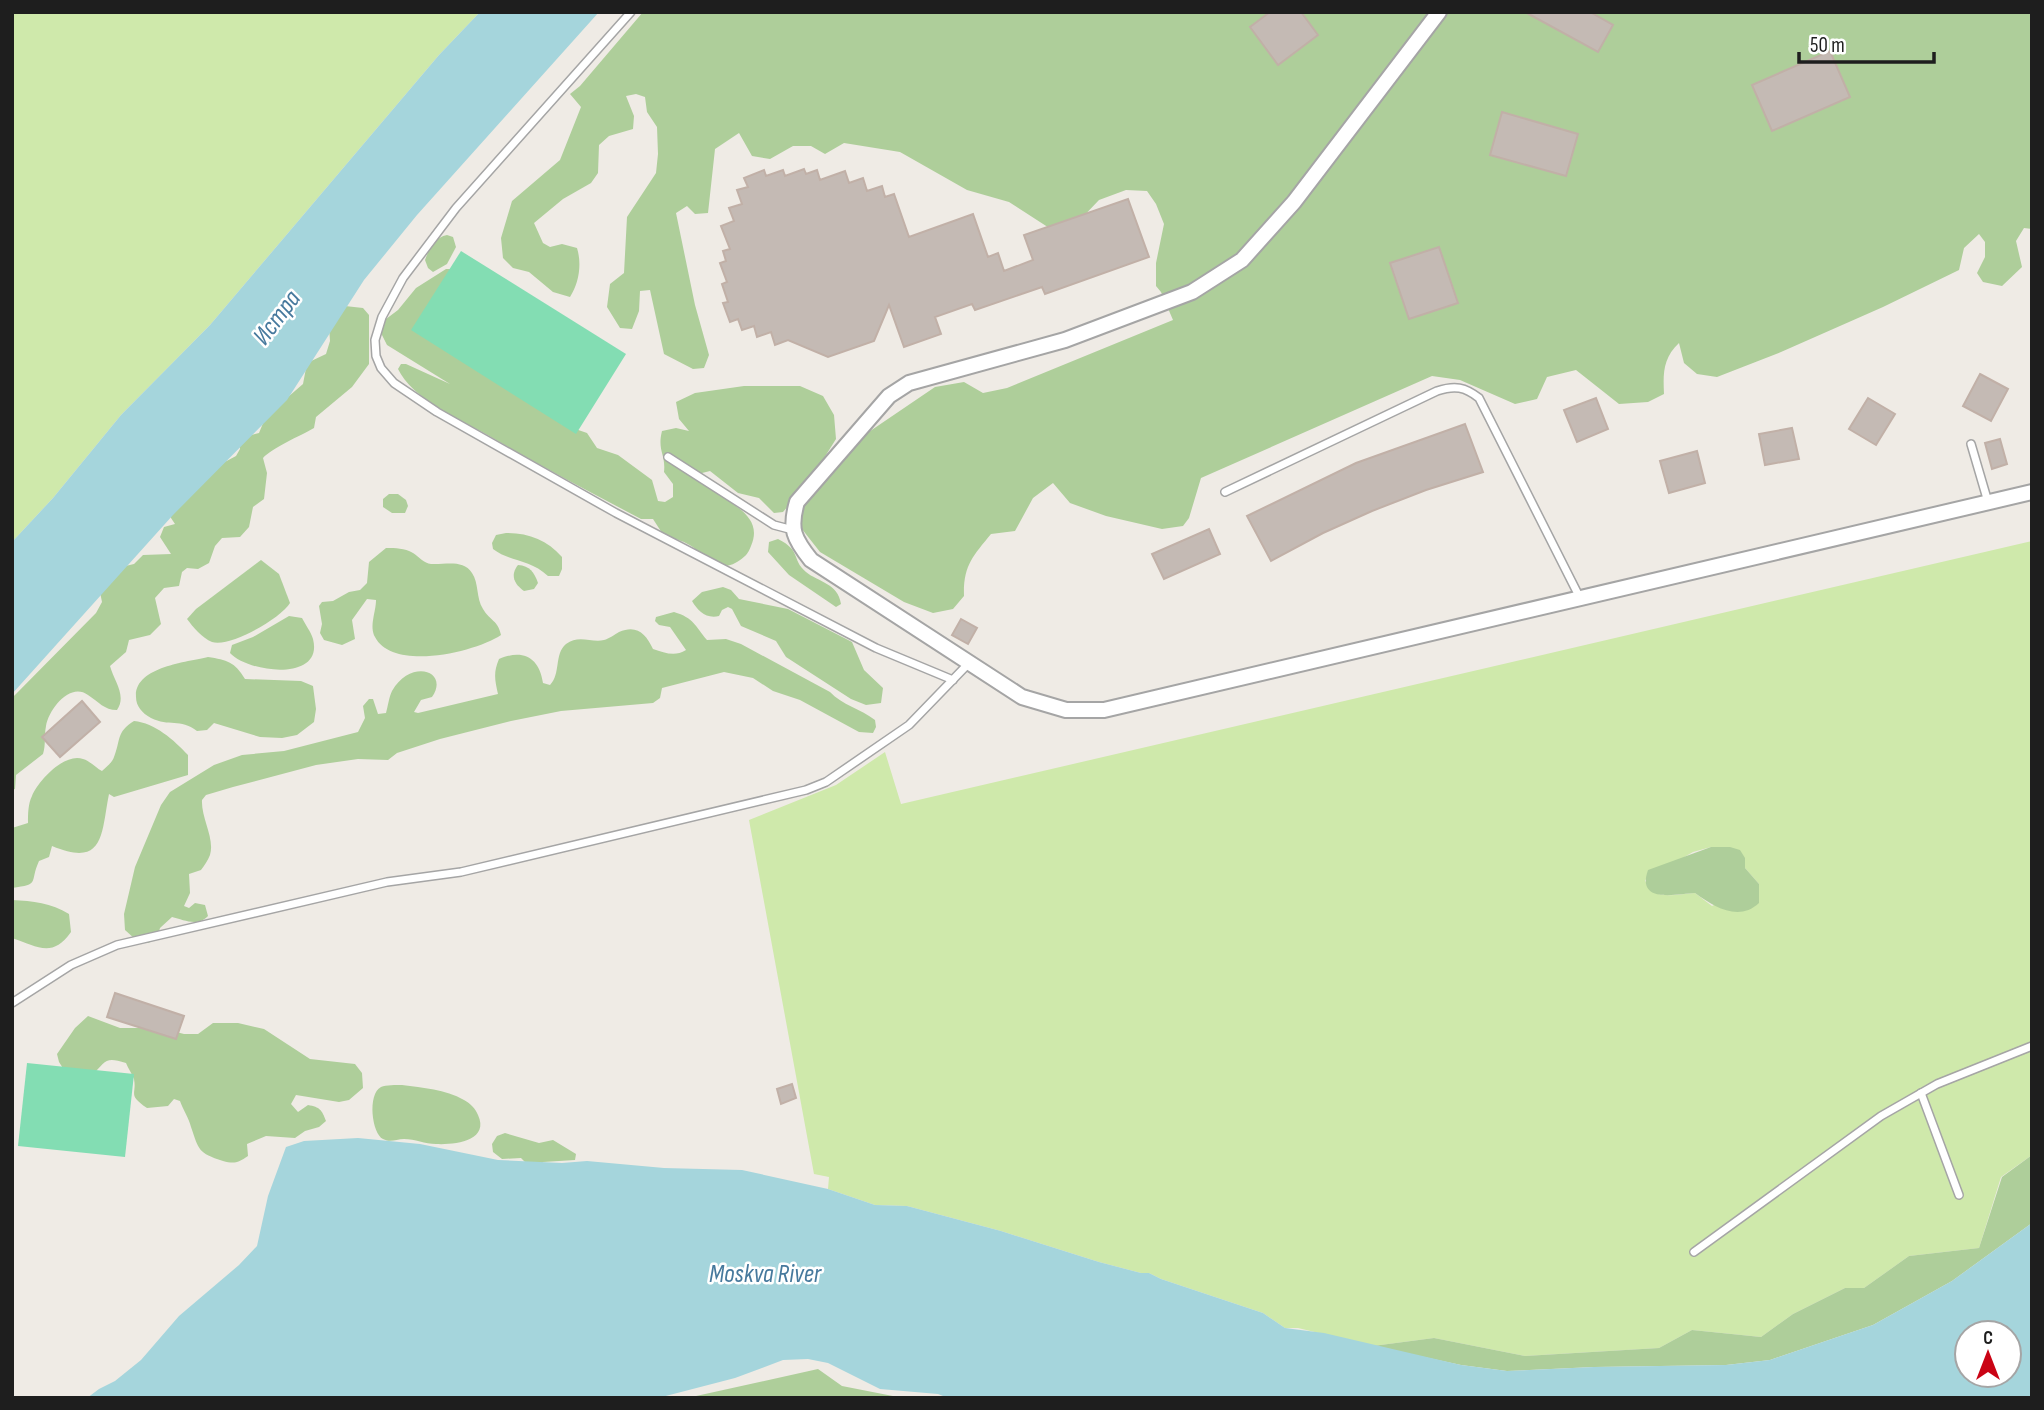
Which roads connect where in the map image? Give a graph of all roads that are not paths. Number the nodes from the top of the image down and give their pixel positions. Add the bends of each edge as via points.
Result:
1 (631, 12) edge
2 (1439, 12) edge
3 (1971, 444) dead end
4 (668, 457) dead end
5 (1225, 492) dead end
6 (2032, 492) edge
7 (1988, 502) junction
8 (793, 530) junction
9 (1580, 598) junction
10 (969, 663) junction
11 (953, 680) junction
12 (12, 1003) edge
13 (2032, 1046) edge
14 (1921, 1093) junction
15 (1959, 1195) dead end
16 (1693, 1252) dead end

1 - 11 lane via 456,208 402,278 375,340 381,368 394,383 437,412 616,513 876,648
2 - 8 street via 1294,202 1242,260 1192,292 1065,340 909,383 889,396 797,502
3 - 7 lane
4 - 8 lane via 774,525
5 - 9 lane via 1437,391 1452,386 1468,389 1479,398
6 - 7 street
7 - 9 street
8 - 10 street via 811,559
9 - 10 street via 1104,710 1045,706 1023,698
10 - 11 lane
11 - 12 lane via 909,725 826,782 806,790 461,872 387,883 117,945 71,965
13 - 14 lane
14 - 15 lane
14 - 16 lane via 1881,1116

